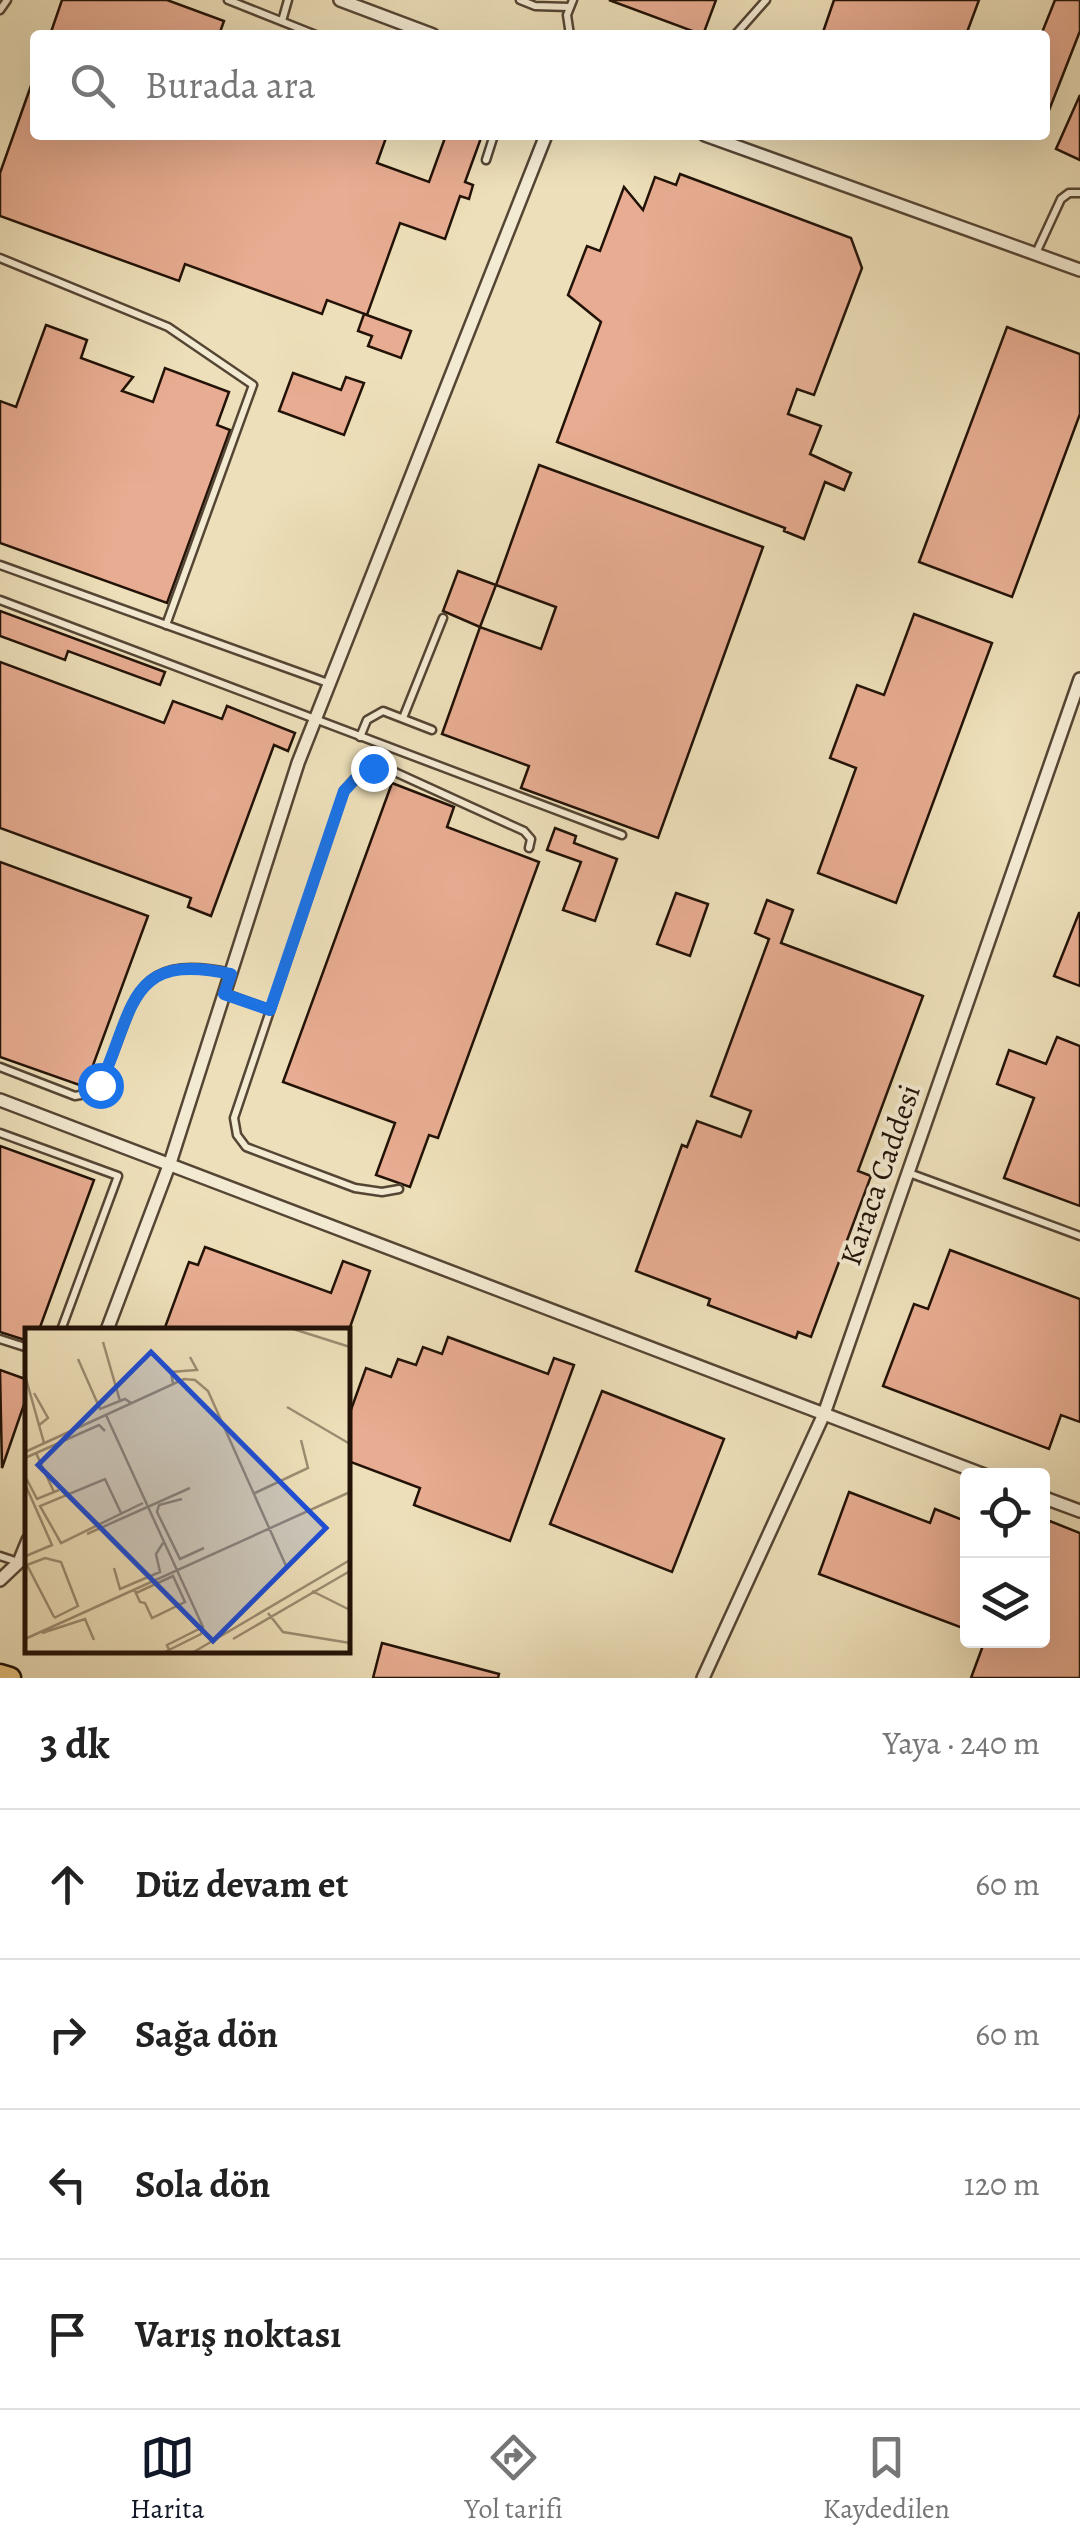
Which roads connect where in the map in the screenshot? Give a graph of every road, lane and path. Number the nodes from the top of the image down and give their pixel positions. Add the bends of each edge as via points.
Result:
1 (7, 0) edge
2 (228, 0) edge
3 (288, 0) edge
4 (340, 0) edge
5 (520, 0) edge
6 (766, 0) edge
7 (571, 3) edge
8 (0, 10) edge
9 (282, 21) junction
10 (304, 30) edge
11 (420, 30) edge
12 (569, 30) edge
13 (739, 30) edge
14 (492, 140) edge
15 (544, 140) edge
16 (719, 140) edge
17 (749, 140) edge
18 (746, 150) junction
19 (486, 160) dead end
20 (1080, 193) edge
21 (1036, 254) junction
22 (0, 258) edge
23 (1080, 270) edge
24 (0, 566) edge
25 (0, 600) edge
26 (443, 618) dead end
27 (166, 625) junction
28 (1080, 679) edge
29 (328, 683) junction
30 (403, 718) junction
31 (314, 720) junction
32 (432, 730) dead end
33 (360, 738) junction
34 (622, 835) dead end
35 (530, 848) dead end
36 (231, 974) junction
37 (224, 994) junction
38 (270, 1010) junction
39 (0, 1067) edge
40 (0, 1100) edge
41 (0, 1133) edge
42 (170, 1163) junction
43 (908, 1172) junction
44 (399, 1189) dead end
45 (1080, 1236) edge
46 (62, 1328) edge
47 (108, 1328) edge
48 (0, 1339) edge
49 (25, 1347) edge
50 (824, 1414) junction
51 (966, 1468) edge
52 (1050, 1499) edge
53 (1080, 1511) edge
54 (25, 1547) edge
55 (0, 1556) edge
56 (19, 1562) junction
57 (0, 1580) edge
58 (0, 1675) edge
59 (10, 1678) edge
60 (704, 1678) edge

1 - 8 lane
2 - 9 lane
3 - 9 lane
4 - 11 street
5 - 7 lane via 535,6
6 - 13 lane
7 - 12 lane
9 - 10 lane
14 - 19 lane
15 - 29 street
16 - 18 street
17 - 18 lane
18 - 21 street
20 - 21 lane via 1062,200
21 - 23 street
22 - 27 lane via 168,327 253,385
24 - 27 lane
25 - 31 lane
26 - 30 lane
27 - 29 lane
28 - 43 street, Karaca Caddesi
29 - 31 street
30 - 32 lane
30 - 33 lane via 373,714
31 - 33 lane
31 - 36 street
33 - 34 lane
35 - 38 lane via 524,831 386,768 360,774 344,791
36 - 37 street
36 - 39 lane via 187,966 142,986 91,1094 75,1096
37 - 38 lane
37 - 42 street
38 - 44 lane via 234,1118 239,1140 355,1188
40 - 42 street
41 - 46 lane via 118,1176
42 - 47 street
42 - 50 street
43 - 45 lane
43 - 50 street, Karaca Caddesi
48 - 49 lane
50 - 51 street
50 - 60 street, Karaca Caddesi
52 - 53 street
54 - 56 street
55 - 56 lane
56 - 57 street
58 - 59 highway

